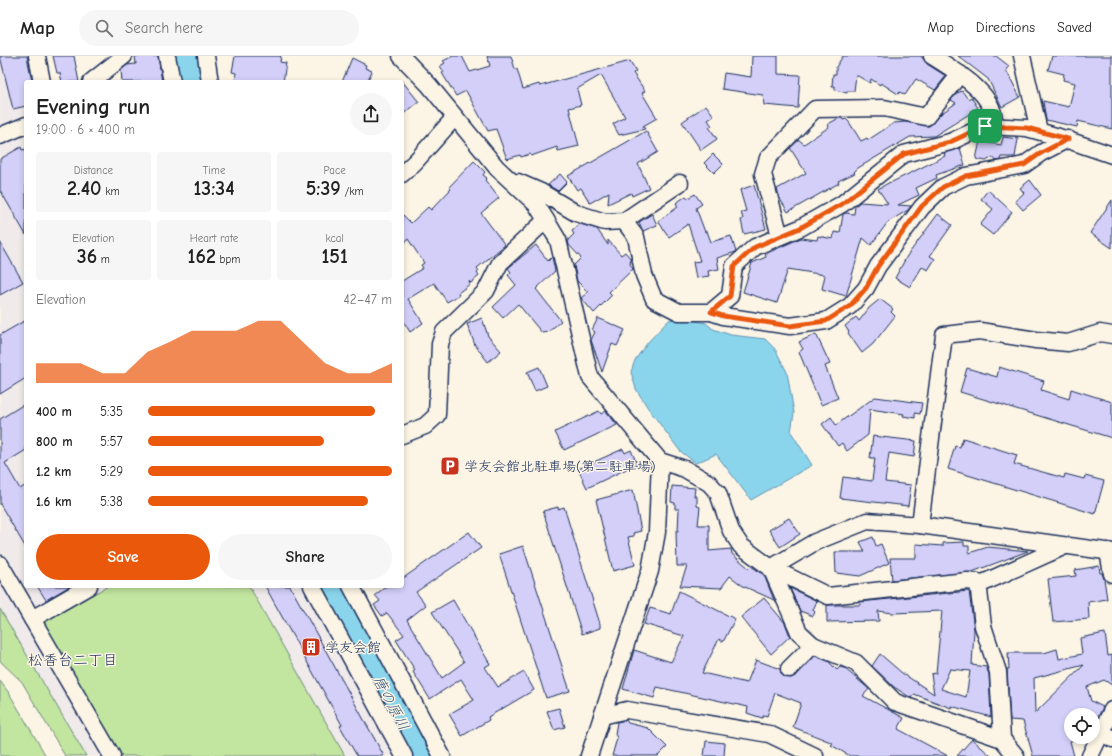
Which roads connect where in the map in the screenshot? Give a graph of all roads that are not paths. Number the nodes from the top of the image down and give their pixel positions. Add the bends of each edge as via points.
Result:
1 (37, 56) edge
2 (124, 56) edge
3 (166, 56) edge
4 (206, 56) edge
5 (401, 56) edge
6 (932, 56) edge
7 (1022, 56) edge
8 (960, 74) junction
9 (42, 80) edge
10 (94, 80) edge
11 (172, 80) edge
12 (210, 80) edge
13 (455, 117) junction
14 (24, 125) edge
15 (995, 126) junction
16 (1039, 131) junction
17 (0, 136) edge
18 (1068, 139) junction
19 (1112, 155) edge
20 (404, 172) edge
21 (509, 179) junction
22 (680, 183) dead end
23 (546, 220) junction
24 (624, 221) junction
25 (780, 236) junction
26 (711, 312) junction
27 (1112, 335) edge
28 (404, 434) edge
29 (660, 462) junction
30 (920, 525) junction
31 (1065, 546) junction
32 (1110, 552) edge
33 (0, 564) edge
34 (771, 568) junction
35 (1112, 574) edge
36 (978, 582) junction
37 (86, 588) edge
38 (313, 588) edge
39 (351, 588) edge
40 (32, 619) junction
41 (813, 645) junction
42 (789, 669) dead end
43 (1112, 710) edge
44 (602, 716) junction
45 (1107, 735) edge
46 (1002, 739) junction
47 (112, 756) edge
48 (404, 756) edge
49 (442, 756) edge
50 (589, 756) edge
51 (815, 756) edge
52 (1016, 756) edge
53 (1090, 756) edge

1 - 9 street
2 - 10 street
3 - 11 street
4 - 12 street
5 - 13 street
6 - 8 street
7 - 16 street
8 - 15 street via 978,90 992,109
8 - 25 street via 926,117 884,108 815,109 768,158 763,174
13 - 20 street
13 - 21 street
14 - 17 street
15 - 16 street
15 - 25 street via 985,126 950,142 904,154 842,204 800,228
16 - 18 street
18 - 19 street
18 - 26 street via 1024,165 966,176 943,187 922,206 878,266 866,288 850,306 826,321 790,326
21 - 23 street via 536,204
21 - 24 street via 542,192 576,213 605,222
22 - 24 street
23 - 28 street via 500,263 486,291 444,332 440,344 437,415 425,426
23 - 29 street via 558,240 590,377
24 - 26 street via 636,237 644,275 654,299 679,312
25 - 26 street via 755,247 734,266 730,296
27 - 30 street via 1100,333 1068,343 980,331 944,335
29 - 34 street via 685,469 709,483 718,493 731,531 741,546
29 - 44 street via 657,532 650,571
30 - 31 street
30 - 34 street via 867,521 815,542
31 - 32 street
31 - 36 street
32 - 35 street
33 - 40 street
34 - 36 street via 828,596 967,581
34 - 41 street via 799,632
36 - 46 street via 983,626 998,672
37 - 40 street
38 - 48 street
39 - 49 street
40 - 47 street
41 - 42 street
41 - 46 street via 856,663 895,702
43 - 45 street
44 - 50 street
44 - 51 street via 627,710 769,734
45 - 53 street
46 - 52 street

